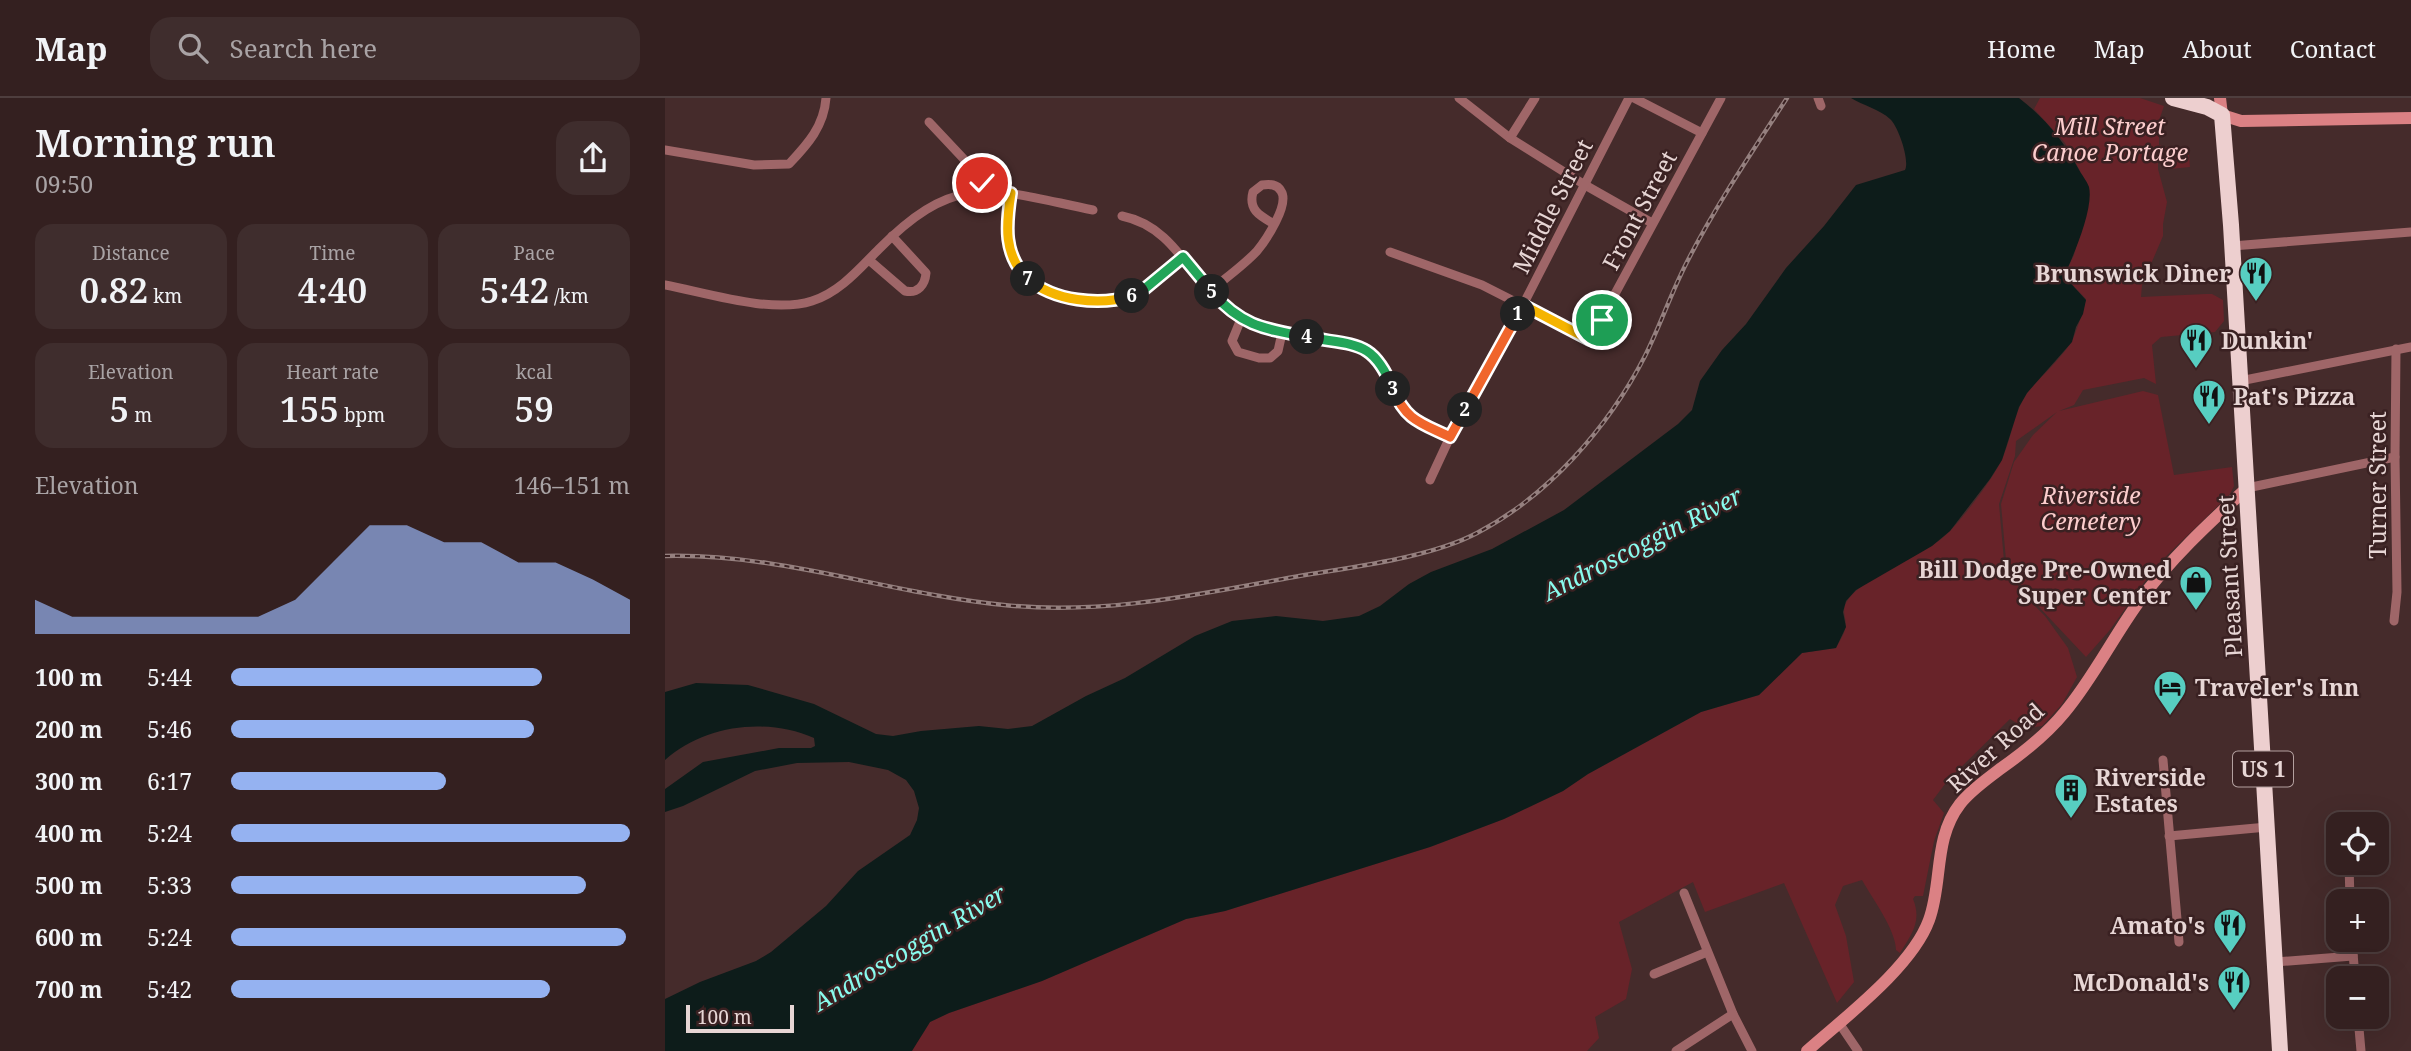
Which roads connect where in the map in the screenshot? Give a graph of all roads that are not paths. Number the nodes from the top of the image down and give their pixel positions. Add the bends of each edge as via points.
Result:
1 (826, 98) edge
2 (1459, 98) edge
3 (1535, 98) edge
4 (1632, 98) edge
5 (1721, 98) edge
6 (2220, 98) edge
7 (2182, 100) edge
8 (2222, 115) junction
9 (2411, 117) edge
10 (929, 122) dead end
11 (1702, 133) junction
12 (1510, 138) junction
13 (665, 150) edge
14 (2227, 164) junction
15 (1585, 186) junction
16 (984, 191) junction
17 (1011, 193) junction
18 (1093, 210) dead end
19 (1122, 216) dead end
20 (1652, 223) junction
21 (1274, 224) junction
22 (2411, 232) edge
23 (892, 236) junction
24 (2232, 246) junction
25 (1390, 252) dead end
26 (1183, 257) junction
27 (869, 260) junction
28 (665, 285) edge
29 (1210, 290) junction
30 (1523, 305) junction
31 (1241, 319) junction
32 (1282, 332) junction
33 (2411, 347) edge
34 (2396, 349) junction
35 (2240, 381) junction
36 (1450, 437) junction
37 (2395, 457) junction
38 (1430, 480) dead end
39 (2247, 488) junction
40 (2395, 621) dead end
41 (2163, 760) dead end
42 (2267, 827) junction
43 (2169, 836) junction
44 (1684, 893) dead end
45 (2179, 942) dead end
46 (1707, 952) junction
47 (2353, 952) edge
48 (2353, 956) junction
49 (2275, 962) junction
50 (2354, 966) edge
51 (1654, 974) dead end
52 (1733, 1014) junction
53 (1839, 1023) junction
54 (2359, 1029) edge
55 (1677, 1051) edge
56 (1752, 1051) edge
57 (1807, 1051) edge
58 (1858, 1051) edge
59 (2280, 1051) edge
60 (2361, 1051) edge

1 - 13 street via 812,140 789,164 754,165
2 - 12 street
3 - 12 street
4 - 11 street
4 - 15 street, Middle Street
5 - 11 street, Front Street
6 - 8 street, Pleasant Street
7 - 8 highway
7 - 14 highway, US 1 via 2213,127
8 - 9 street via 2241,121
8 - 14 highway, Pleasant Street
10 - 16 street via 976,172
11 - 20 street, Front Street
12 - 15 street
14 - 24 highway, Pleasant Street / US 1
15 - 20 street
15 - 30 street, Middle Street
16 - 17 street
16 - 23 street via 941,200
17 - 18 street
17 - 26 street via 1007,226 1012,257 1029,281 1053,294 1119,300 1142,291
19 - 26 street via 1145,223
20 - 30 street, Front Street via 1590,340
21 - 21 street via 1284,198 1274,185 1262,185 1253,192 1252,203 1257,214
21 - 29 street via 1257,250
22 - 24 street
23 - 27 street
23 - 27 street via 926,273 922,286 905,291
24 - 35 highway, Pleasant Street / US 1
25 - 30 street
26 - 29 street
27 - 28 street via 828,294 787,306
29 - 31 street
30 - 36 street, Middle Street
31 - 32 street
31 - 32 street via 1232,341 1238,352 1265,360 1278,351
32 - 36 street via 1369,351 1381,362 1403,410
33 - 34 street
34 - 35 street
34 - 37 street, Turner Street
35 - 39 highway, Pleasant Street / US 1
36 - 38 street, Middle Street
37 - 39 street
37 - 40 street, Turner Street
39 - 42 highway, Pleasant Street / US 1
39 - 53 street, River Road via 2153,583 2065,712 1960,804 1945,833 1934,901 1923,935 1896,970
41 - 43 street
42 - 43 street
42 - 49 highway, Pleasant Street / US 1
43 - 45 street
44 - 46 street
46 - 51 street
46 - 52 street
47 - 48 street
48 - 49 street
48 - 50 street
49 - 59 highway, Pleasant Street / US 1
52 - 55 street
52 - 56 street
53 - 57 street, River Road
53 - 58 street
54 - 60 street

